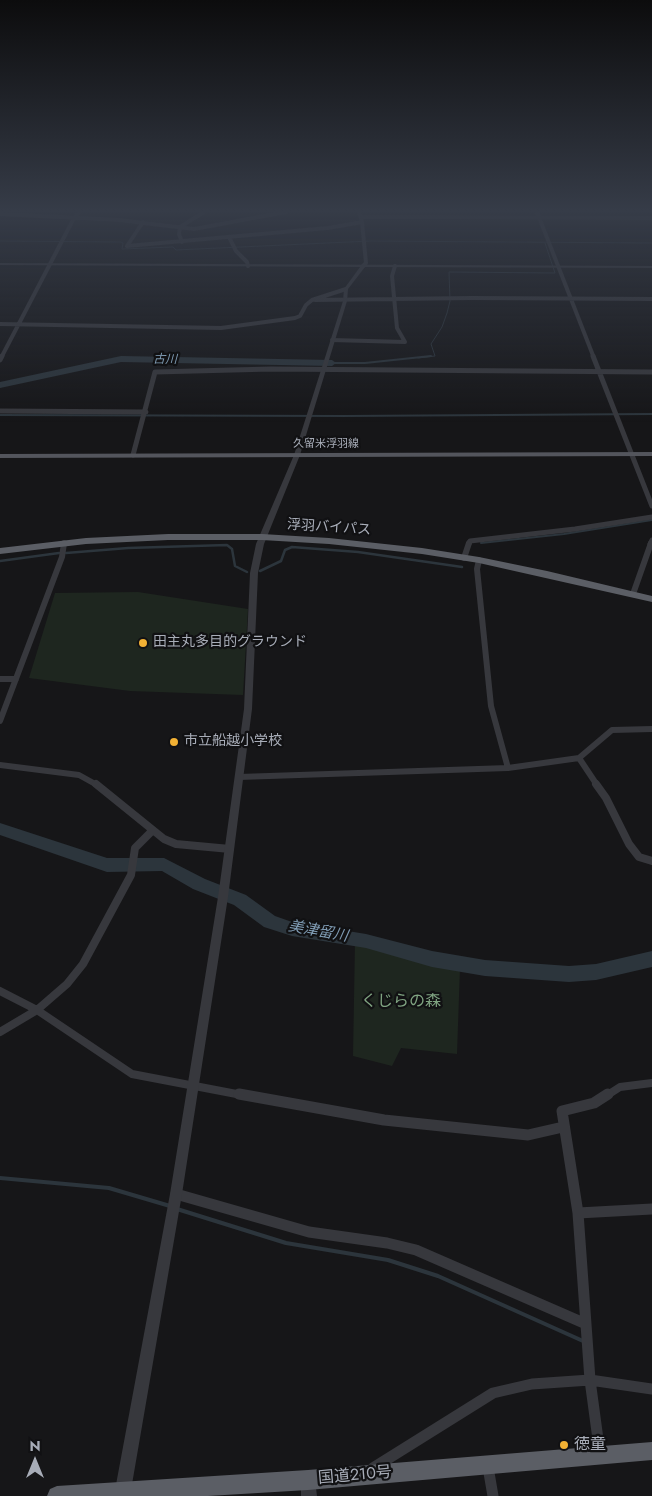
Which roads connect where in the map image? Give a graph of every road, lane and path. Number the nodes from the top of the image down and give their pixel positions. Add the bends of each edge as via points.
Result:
1 (40, 282) edge
2 (352, 282) edge
3 (392, 282) edge
4 (565, 282) edge
5 (346, 290) junction
6 (571, 299) junction
7 (652, 299) edge
8 (312, 300) junction
9 (394, 300) junction
10 (345, 301) junction
11 (0, 324) edge
12 (18, 324) junction
13 (332, 340) junction
14 (0, 360) edge
15 (324, 370) junction
16 (600, 372) junction
17 (652, 372) edge
18 (0, 411) edge
19 (146, 412) junction
20 (633, 454) junction
21 (652, 454) edge
22 (134, 455) junction
23 (297, 455) junction
24 (0, 456) edge
25 (652, 506) edge
26 (652, 518) edge
27 (262, 537) junction
28 (652, 540) edge
29 (64, 544) junction
30 (0, 551) edge
31 (464, 558) junction
32 (479, 560) junction
33 (633, 594) junction
34 (652, 599) edge
35 (0, 679) edge
36 (16, 679) junction
37 (0, 721) edge
38 (652, 729) edge
39 (579, 758) junction
40 (0, 765) edge
41 (508, 768) junction
42 (239, 777) junction
43 (152, 831) junction
44 (230, 849) junction
45 (652, 861) edge
46 (0, 991) edge
47 (37, 1010) junction
48 (0, 1032) edge
49 (652, 1083) edge
50 (194, 1087) junction
51 (563, 1127) junction
52 (176, 1194) junction
53 (652, 1209) edge
54 (578, 1213) junction
55 (586, 1324) junction
56 (590, 1380) junction
57 (652, 1389) edge
58 (652, 1451) edge
59 (600, 1454) junction
60 (487, 1464) junction
61 (363, 1475) junction
62 (309, 1488) edge
63 (123, 1490) junction
64 (185, 1491) edge
65 (57, 1496) edge
66 (493, 1496) edge

1 - 12 street
2 - 5 street
3 - 9 street
4 - 6 street
5 - 8 street
5 - 10 street
6 - 7 street
6 - 9 street
6 - 16 street
8 - 10 street
8 - 12 street via 295,318 214,328
9 - 10 street
9 - 13 street via 397,328 404,343
10 - 13 street
11 - 12 street
12 - 14 street
13 - 15 street
15 - 16 street
15 - 19 street via 155,372
15 - 23 street
16 - 17 street
16 - 20 street
18 - 19 street
19 - 22 street
20 - 21 main road, 久留米浮羽線
20 - 23 main road, 久留米浮羽線
20 - 25 street
22 - 23 main road, 久留米浮羽線
22 - 24 main road, 久留米浮羽線
23 - 27 street
26 - 31 street via 470,541
27 - 29 highway, 浮羽バイパス via 168,537
27 - 31 highway, 浮羽バイパス via 380,546
27 - 42 street via 254,573 248,709
28 - 33 street
29 - 30 highway, 浮羽バイパス
29 - 36 street
31 - 32 highway, 浮羽バイパス
32 - 33 highway, 浮羽バイパス
32 - 41 street via 477,569 491,706
33 - 34 highway, 浮羽バイパス
35 - 36 street
36 - 37 street
38 - 39 street via 612,730
39 - 41 street
39 - 45 street via 606,798 629,844 639,856
40 - 43 street via 79,776 112,796
41 - 42 street
42 - 44 street
43 - 44 street via 176,844
43 - 47 street via 135,848 131,875 83,964 67,984
44 - 50 street
46 - 47 street
47 - 48 street
47 - 50 street via 132,1074
49 - 51 street via 620,1087 594,1103 562,1111
50 - 51 street via 384,1120 528,1135
50 - 52 street
51 - 54 street
52 - 55 street via 309,1232 416,1250
52 - 63 street
53 - 54 street
54 - 55 street
55 - 56 street
56 - 57 street
56 - 59 street
56 - 61 street via 532,1384 492,1393
58 - 59 highway, 国道210号
59 - 60 highway, 国道210号
60 - 61 highway, 国道210号
60 - 66 street
61 - 62 highway, 国道210号
62 - 64 highway, 国道210号
63 - 64 highway, 国道210号
63 - 65 highway, 国道210号

